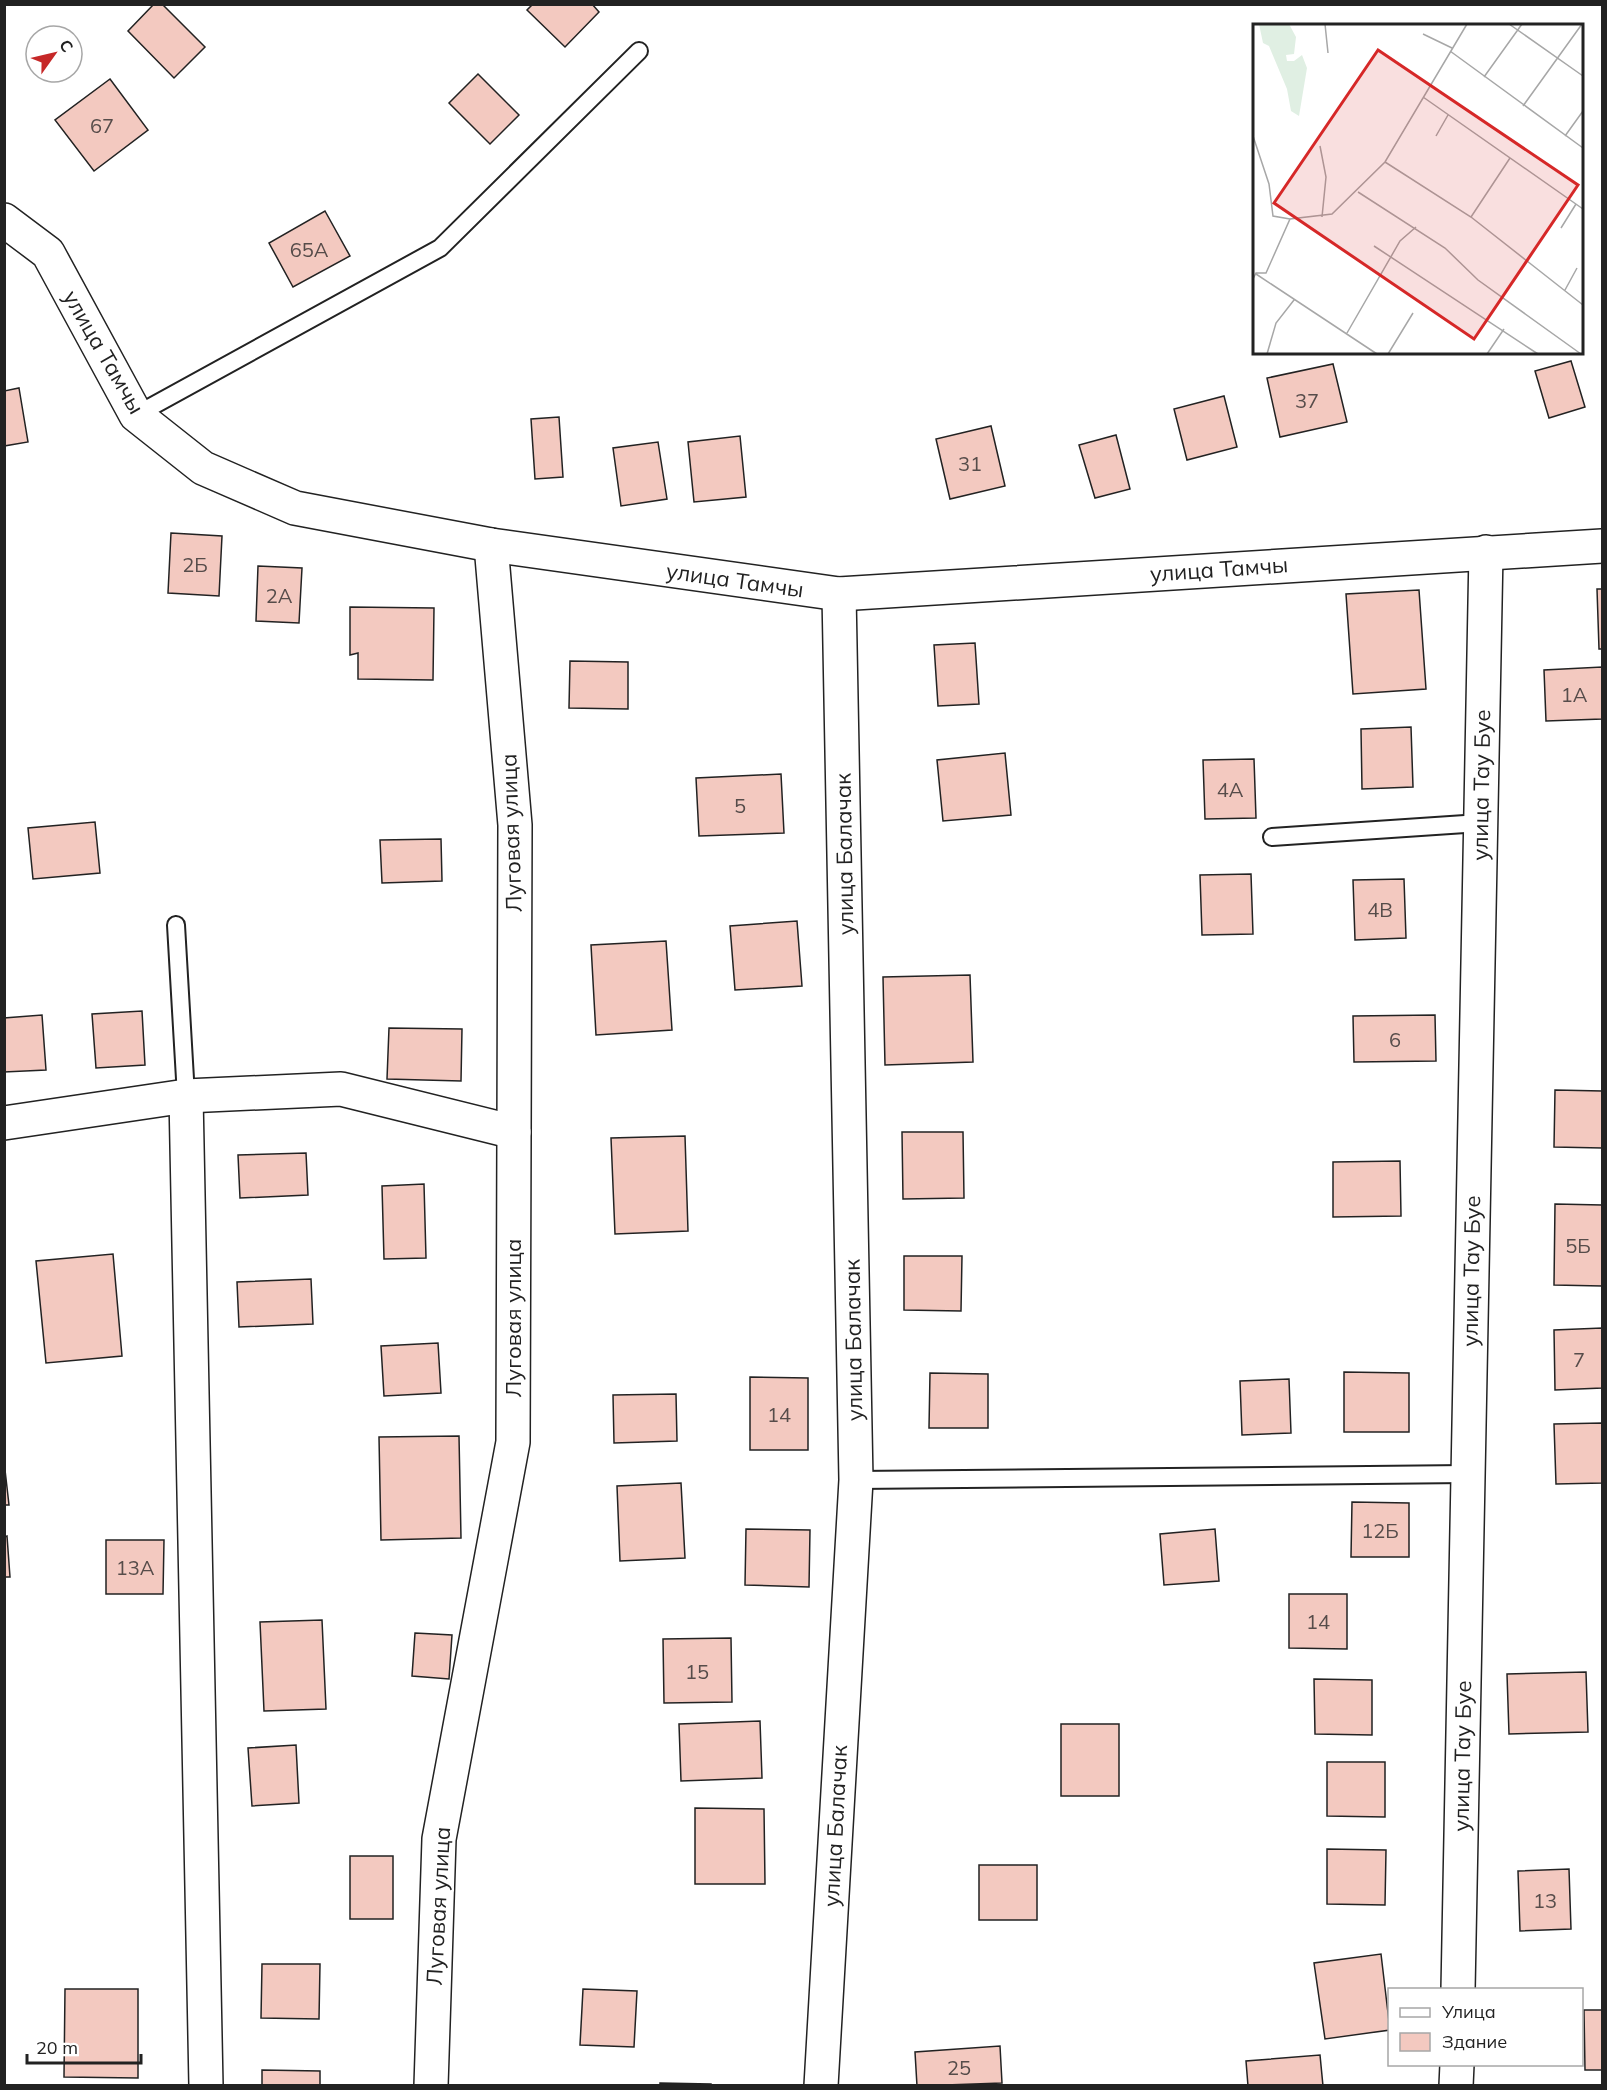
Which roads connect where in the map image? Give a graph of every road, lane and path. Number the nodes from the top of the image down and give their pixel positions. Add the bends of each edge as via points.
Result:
1 (639, 51) dead end
2 (4, 220) edge
3 (136, 415) junction
4 (491, 545) junction
5 (1602, 546) edge
6 (1486, 552) junction
7 (838, 594) junction
8 (1480, 823) junction
9 (1272, 837) dead end
10 (176, 925) dead end
11 (186, 1096) junction
12 (4, 1123) edge
13 (514, 1132) junction
14 (1467, 1474) junction
15 (856, 1480) junction
16 (1458, 1988) edge
17 (1456, 2066) edge
18 (206, 2085) edge
19 (431, 2085) edge
20 (821, 2085) edge
21 (1456, 2085) edge

1 - 3 lane via 440,248
2 - 3 street, улица Тамчы via 48,253
3 - 4 street, улица Тамчы via 203,468 295,508
4 - 7 street, улица Тамчы
4 - 13 street, Луговая улица via 515,825
5 - 6 street, улица Тамчы
6 - 7 street, улица Тамчы
6 - 8 street, улица Тау Буе
7 - 15 street, улица Балачак
8 - 9 lane
8 - 14 street, улица Тау Буе
10 - 11 lane
11 - 12 street
11 - 13 street via 341,1089
11 - 18 street
13 - 19 street, Луговая улица via 513,1442 439,1839
14 - 15 lane
14 - 16 street, улица Тау Буе
15 - 20 street, улица Балачак
17 - 21 street

